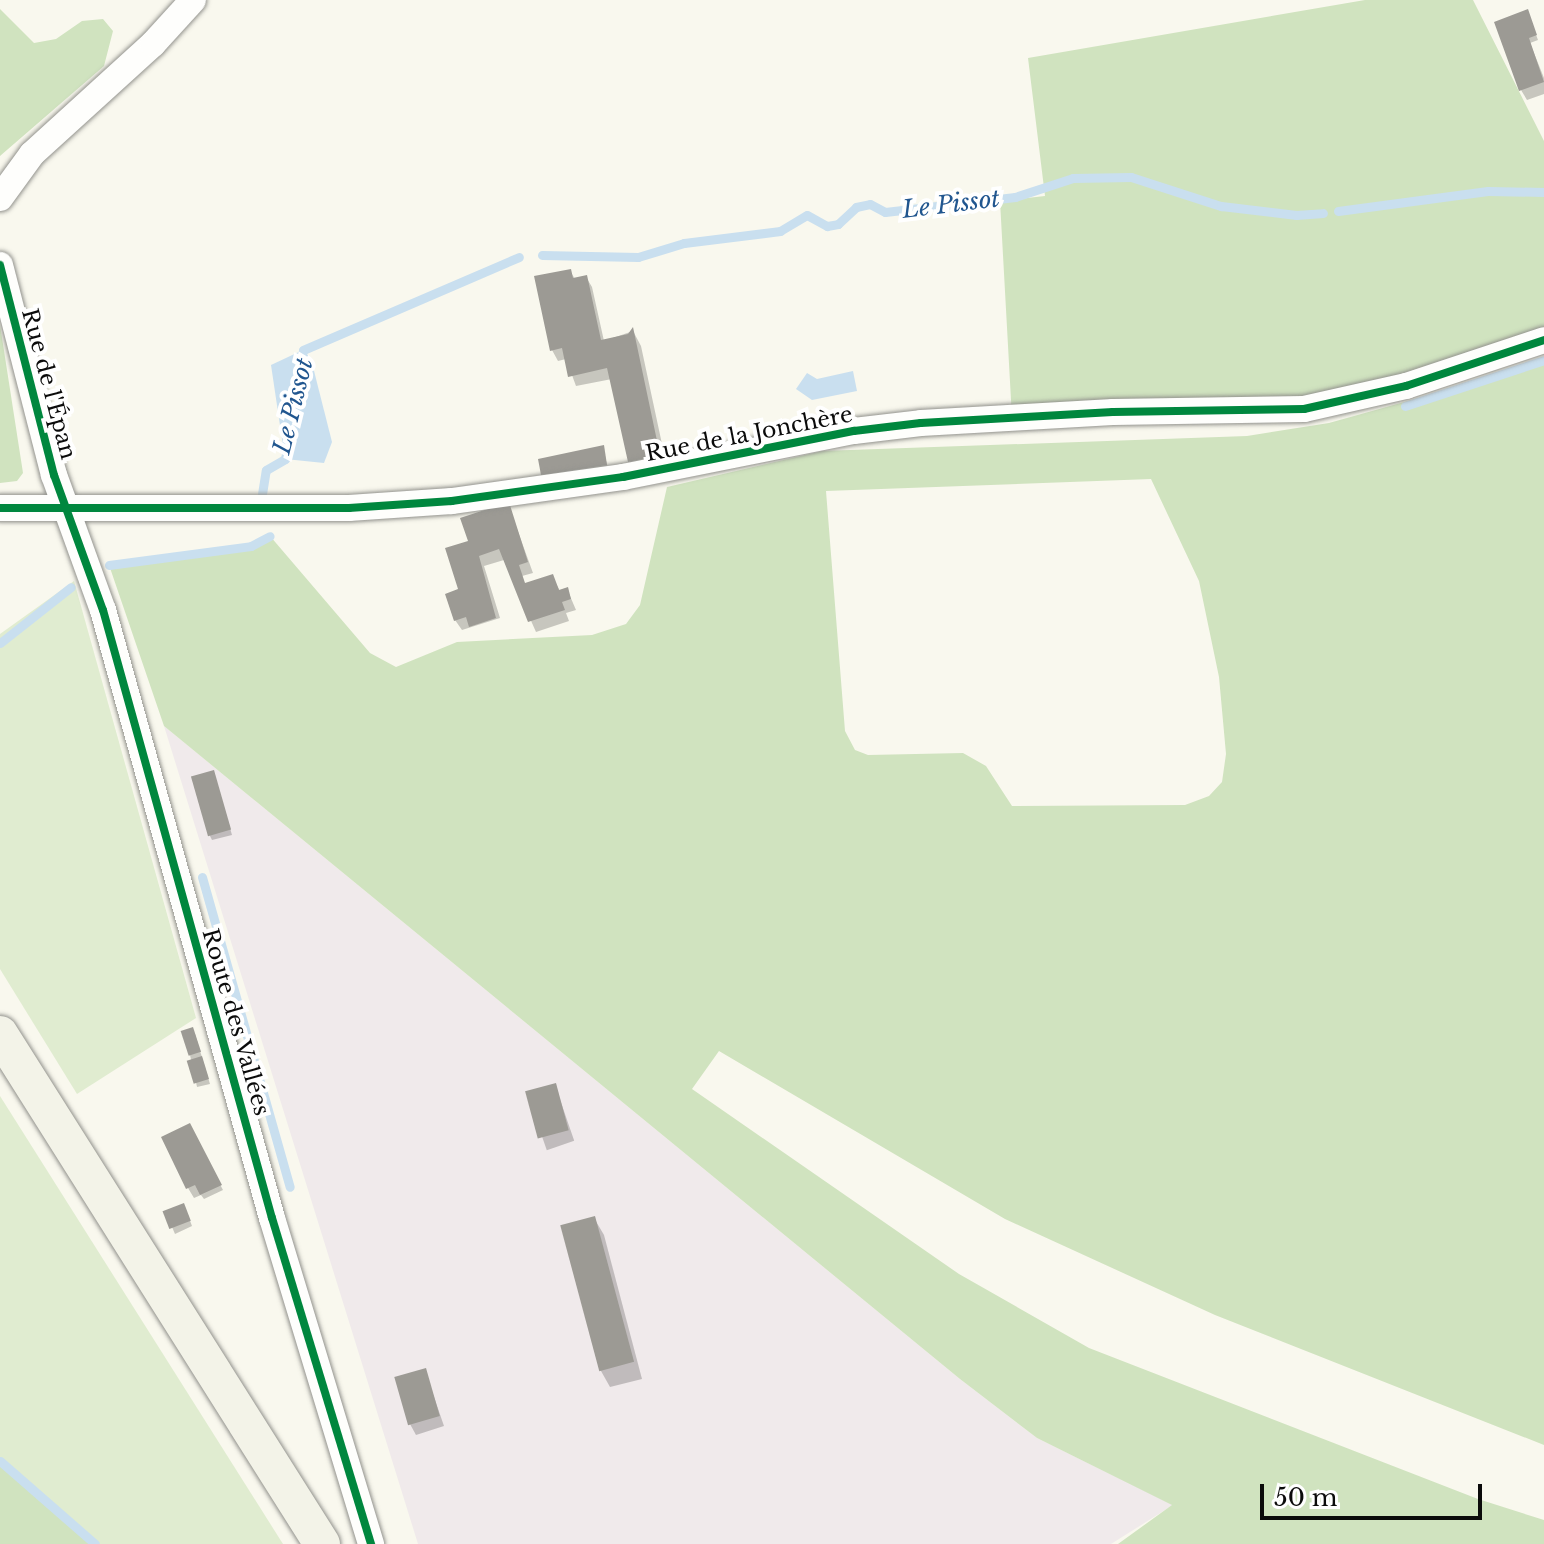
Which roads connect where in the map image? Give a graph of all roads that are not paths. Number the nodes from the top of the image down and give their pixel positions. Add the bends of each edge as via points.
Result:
1 (193, 0) edge
2 (0, 198) edge
3 (0, 265) edge
4 (1544, 340) edge
5 (0, 508) edge
6 (67, 510) junction
7 (0, 1034) edge
8 (322, 1544) edge
9 (371, 1544) edge

1 - 2 street via 153,44 32,154
3 - 6 street, Rue de l'Épan
4 - 6 street, Rue de la Jonchère via 1406,386 1304,409 921,423 452,501 349,508
5 - 6 street, Rue de la Jonchère
6 - 9 street, Route des Vallées via 103,610 272,1218
7 - 8 main road

